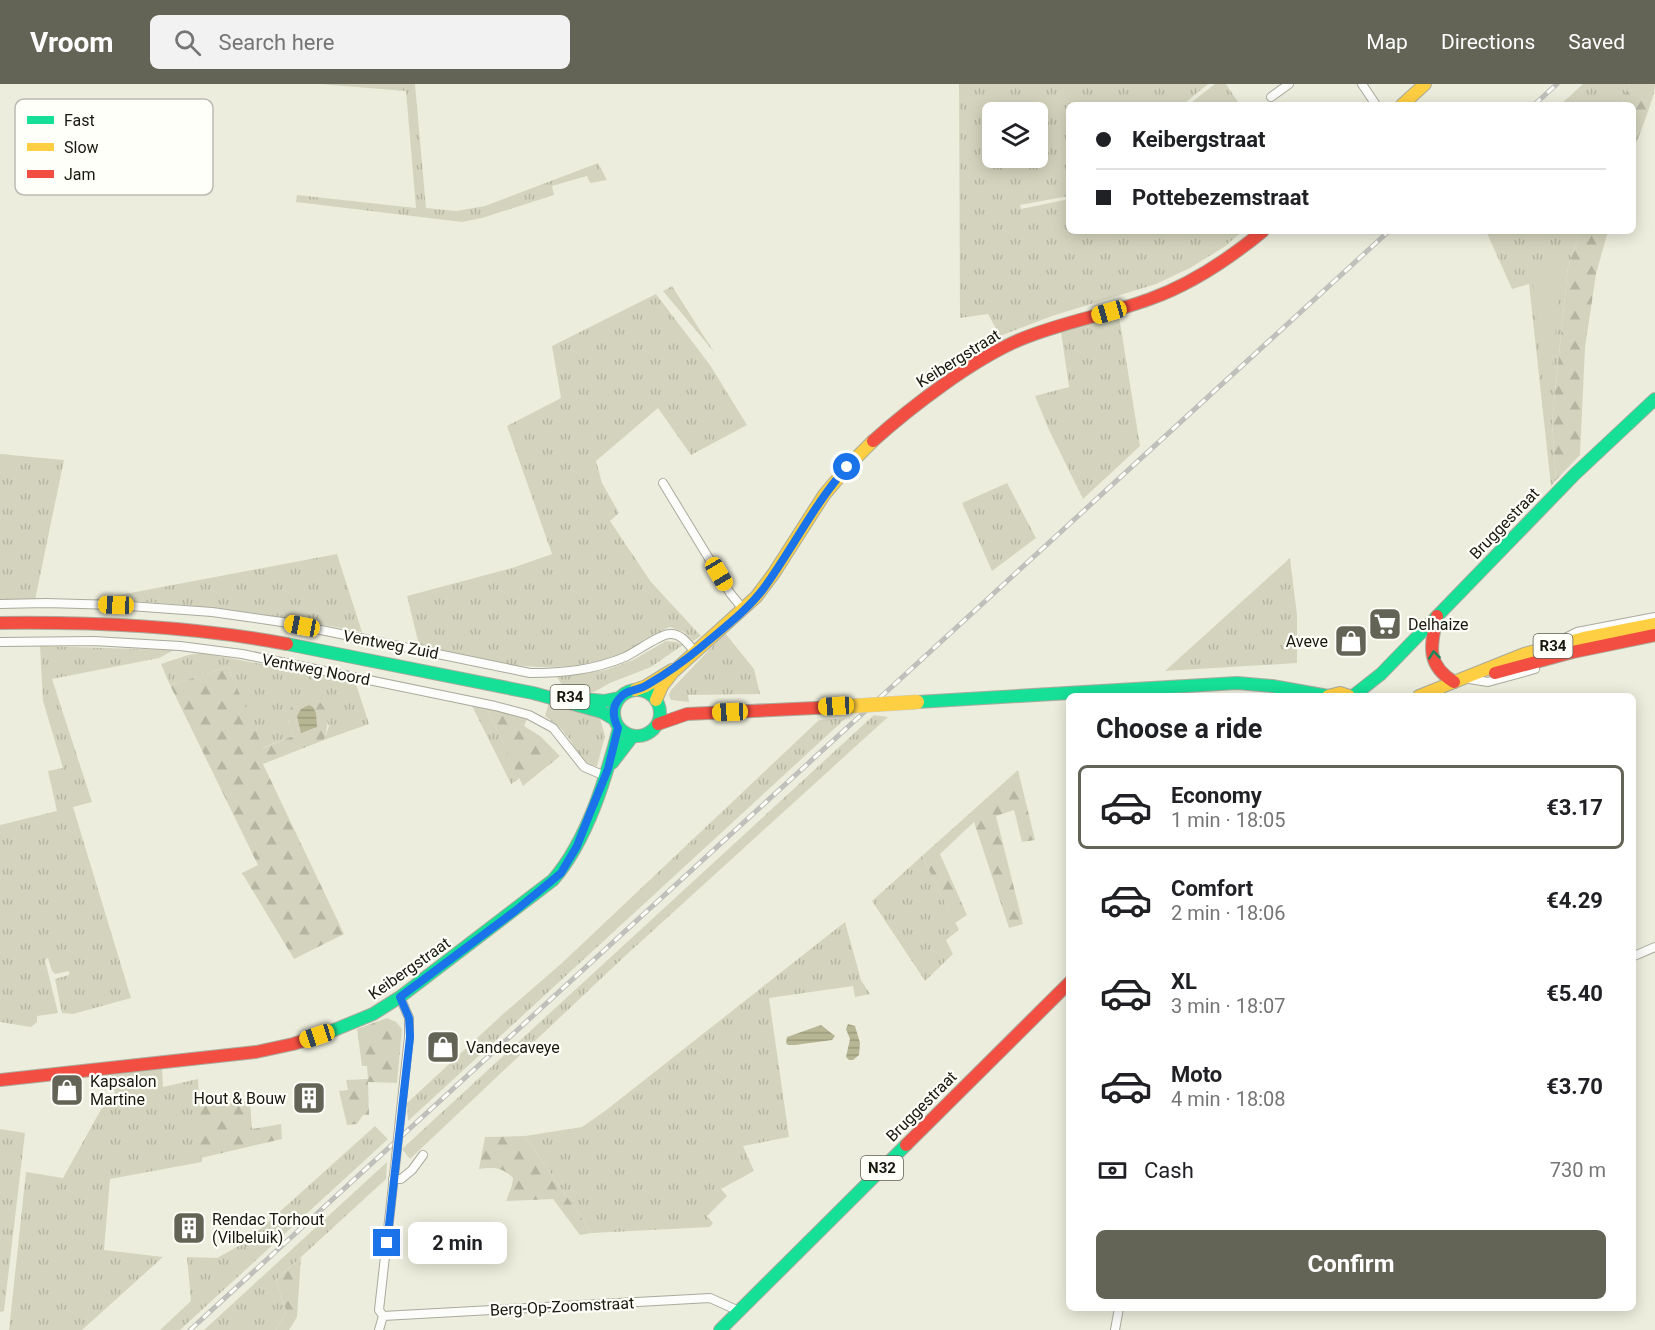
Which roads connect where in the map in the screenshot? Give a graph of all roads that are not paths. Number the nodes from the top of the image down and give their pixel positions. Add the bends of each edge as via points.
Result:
1 (1289, 84) edge
2 (1362, 84) edge
3 (1425, 84) edge
4 (1271, 97) dead end
5 (1374, 102) edge
6 (1404, 102) edge
7 (1259, 234) edge
8 (1655, 399) edge
9 (663, 483) dead end
10 (0, 604) edge
11 (743, 609) junction
12 (1437, 615) junction
13 (1655, 617) edge
14 (0, 623) edge
15 (1655, 624) edge
16 (1655, 635) edge
17 (0, 642) edge
18 (1655, 642) edge
19 (1558, 645) junction
20 (695, 652) junction
21 (678, 666) junction
22 (1381, 675) junction
23 (1469, 679) junction
24 (1454, 682) junction
25 (635, 690) junction
26 (520, 691) junction
27 (1295, 692) edge
28 (1355, 693) edge
29 (1370, 693) edge
30 (1426, 693) edge
31 (619, 698) junction
32 (657, 703) junction
33 (687, 714) junction
34 (616, 724) junction
35 (658, 724) junction
36 (632, 736) junction
37 (606, 773) junction
38 (1655, 948) edge
39 (1636, 955) edge
40 (1066, 986) edge
41 (400, 997) junction
42 (0, 1080) edge
43 (423, 1155) dead end
44 (393, 1179) junction
45 (739, 1311) junction
46 (1118, 1311) edge
47 (383, 1316) junction
48 (379, 1330) edge
49 (720, 1330) edge
50 (1115, 1330) edge

1 - 4 street
2 - 5 street
3 - 6 main road
7 - 11 main road, Keibergstraat via 1209,271 1153,298 1066,323 1000,349 912,408 876,437 839,476 763,589
8 - 12 main road, Bruggestraat via 1575,474
9 - 11 street
10 - 20 street, Ventweg Zuid via 116,605 212,612 282,622 530,673 558,673 608,663 667,634 685,640
11 - 20 main road, Keibergstraat
12 - 22 main road, Bruggestraat
24 -> 12 main road via 1438,671 1433,662
13 - 19 street via 1577,632
14 - 26 main road, R34 via 189,629 308,647
15 - 19 main road, R34
16 - 23 main road, R34
17 - 37 street, Ventweg Noord via 94,641 180,646 242,654 485,703 539,720 559,735 584,767
18 - 23 street via 1572,659 1498,680
19 - 24 main road, R34
20 - 21 main road, Keibergstraat
21 - 25 main road, Keibergstraat
21 - 32 main road, Keibergstraat via 658,692
22 - 28 main road, Bruggestraat
22 - 29 main road, Bruggestraat
23 - 24 main road, R34
24 - 30 main road, R34
25 - 31 main road
25 - 32 main road via 650,694
26 - 31 main road, R34 via 604,701
26 - 34 main road, R34 via 602,712
27 - 33 main road, bridge via 1259,683 1216,683
31 - 34 main road via 613,712
32 - 33 main road
32 - 35 main road
33 - 35 main road
34 - 36 main road
34 - 37 main road, Keibergstraat
35 - 36 main road via 647,735
36 - 37 main road, Keibergstraat
37 - 41 main road, Keibergstraat via 577,846 561,873
38 - 39 street
40 - 45 main road, Bruggestraat / N32
41 - 42 main road, Keibergstraat via 337,1030 265,1050
41 - 44 street, bridge via 409,1018 410,1037
43 - 44 street via 401,1179
44 - 47 street via 379,1310
45 - 47 street, Berg-Op-Zoomstraat via 710,1298
45 - 49 main road, Bruggestraat / N32
46 - 50 street
47 - 48 street

